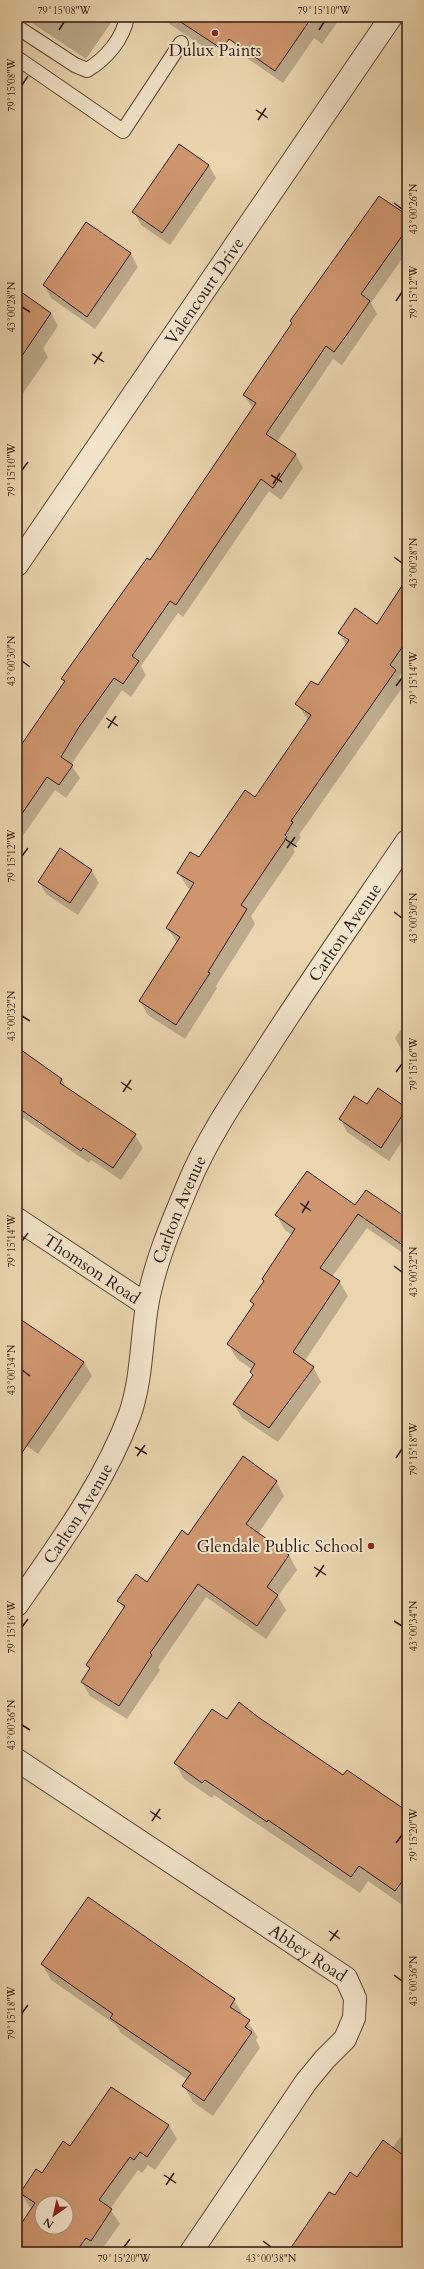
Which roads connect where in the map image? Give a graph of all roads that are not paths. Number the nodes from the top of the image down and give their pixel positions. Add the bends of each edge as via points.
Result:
1 (127, 17) edge
2 (391, 17) edge
3 (17, 27) edge
4 (181, 43) dead end
5 (17, 58) edge
6 (17, 564) edge
7 (407, 841) edge
8 (17, 1219) edge
9 (147, 1306) junction
10 (17, 1605) edge
11 (17, 1760) edge
12 (191, 2252) edge

1 - 3 lane via 124,30 106,57 87,70 75,65
2 - 6 street, Valencourt Drive
4 - 5 lane via 123,131
7 - 9 street, Carlton Avenue via 278,1031 215,1132 188,1185 165,1242
8 - 9 street, Thomson Road
9 - 10 street, Carlton Avenue via 138,1385 130,1413 112,1456 76,1519
11 - 12 street, Abbey Road via 346,1978 355,1998 354,2018 345,2039 306,2082

